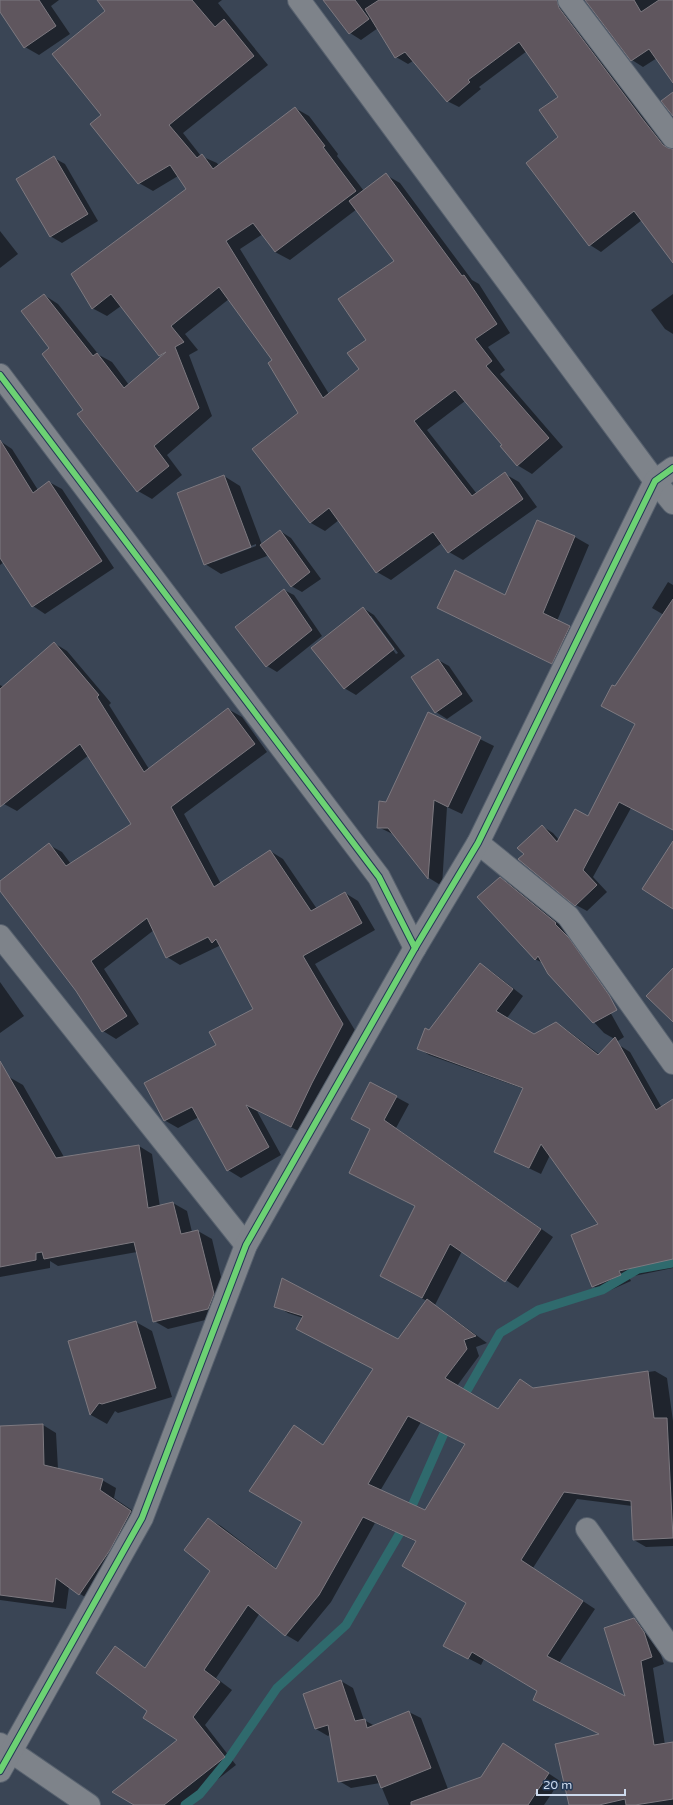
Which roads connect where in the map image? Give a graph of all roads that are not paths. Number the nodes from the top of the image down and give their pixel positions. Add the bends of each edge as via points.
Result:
1 (299, 0) edge
2 (570, 0) edge
3 (673, 137) edge
4 (0, 376) edge
5 (673, 468) edge
6 (655, 481) junction
7 (673, 503) edge
8 (478, 843) junction
9 (0, 936) edge
10 (415, 948) junction
11 (673, 1063) edge
12 (246, 1245) junction
13 (587, 1529) dead end
14 (673, 1651) edge
15 (5, 1747) edge
16 (0, 1771) edge
17 (89, 1805) edge

1 - 6 street
2 - 3 street
4 - 10 street via 379,877
5 - 6 street
6 - 7 street
6 - 8 street
8 - 10 street
8 - 11 street via 568,916
9 - 12 street
10 - 12 street
12 - 15 street via 142,1518
13 - 14 street
15 - 16 street
15 - 17 street

